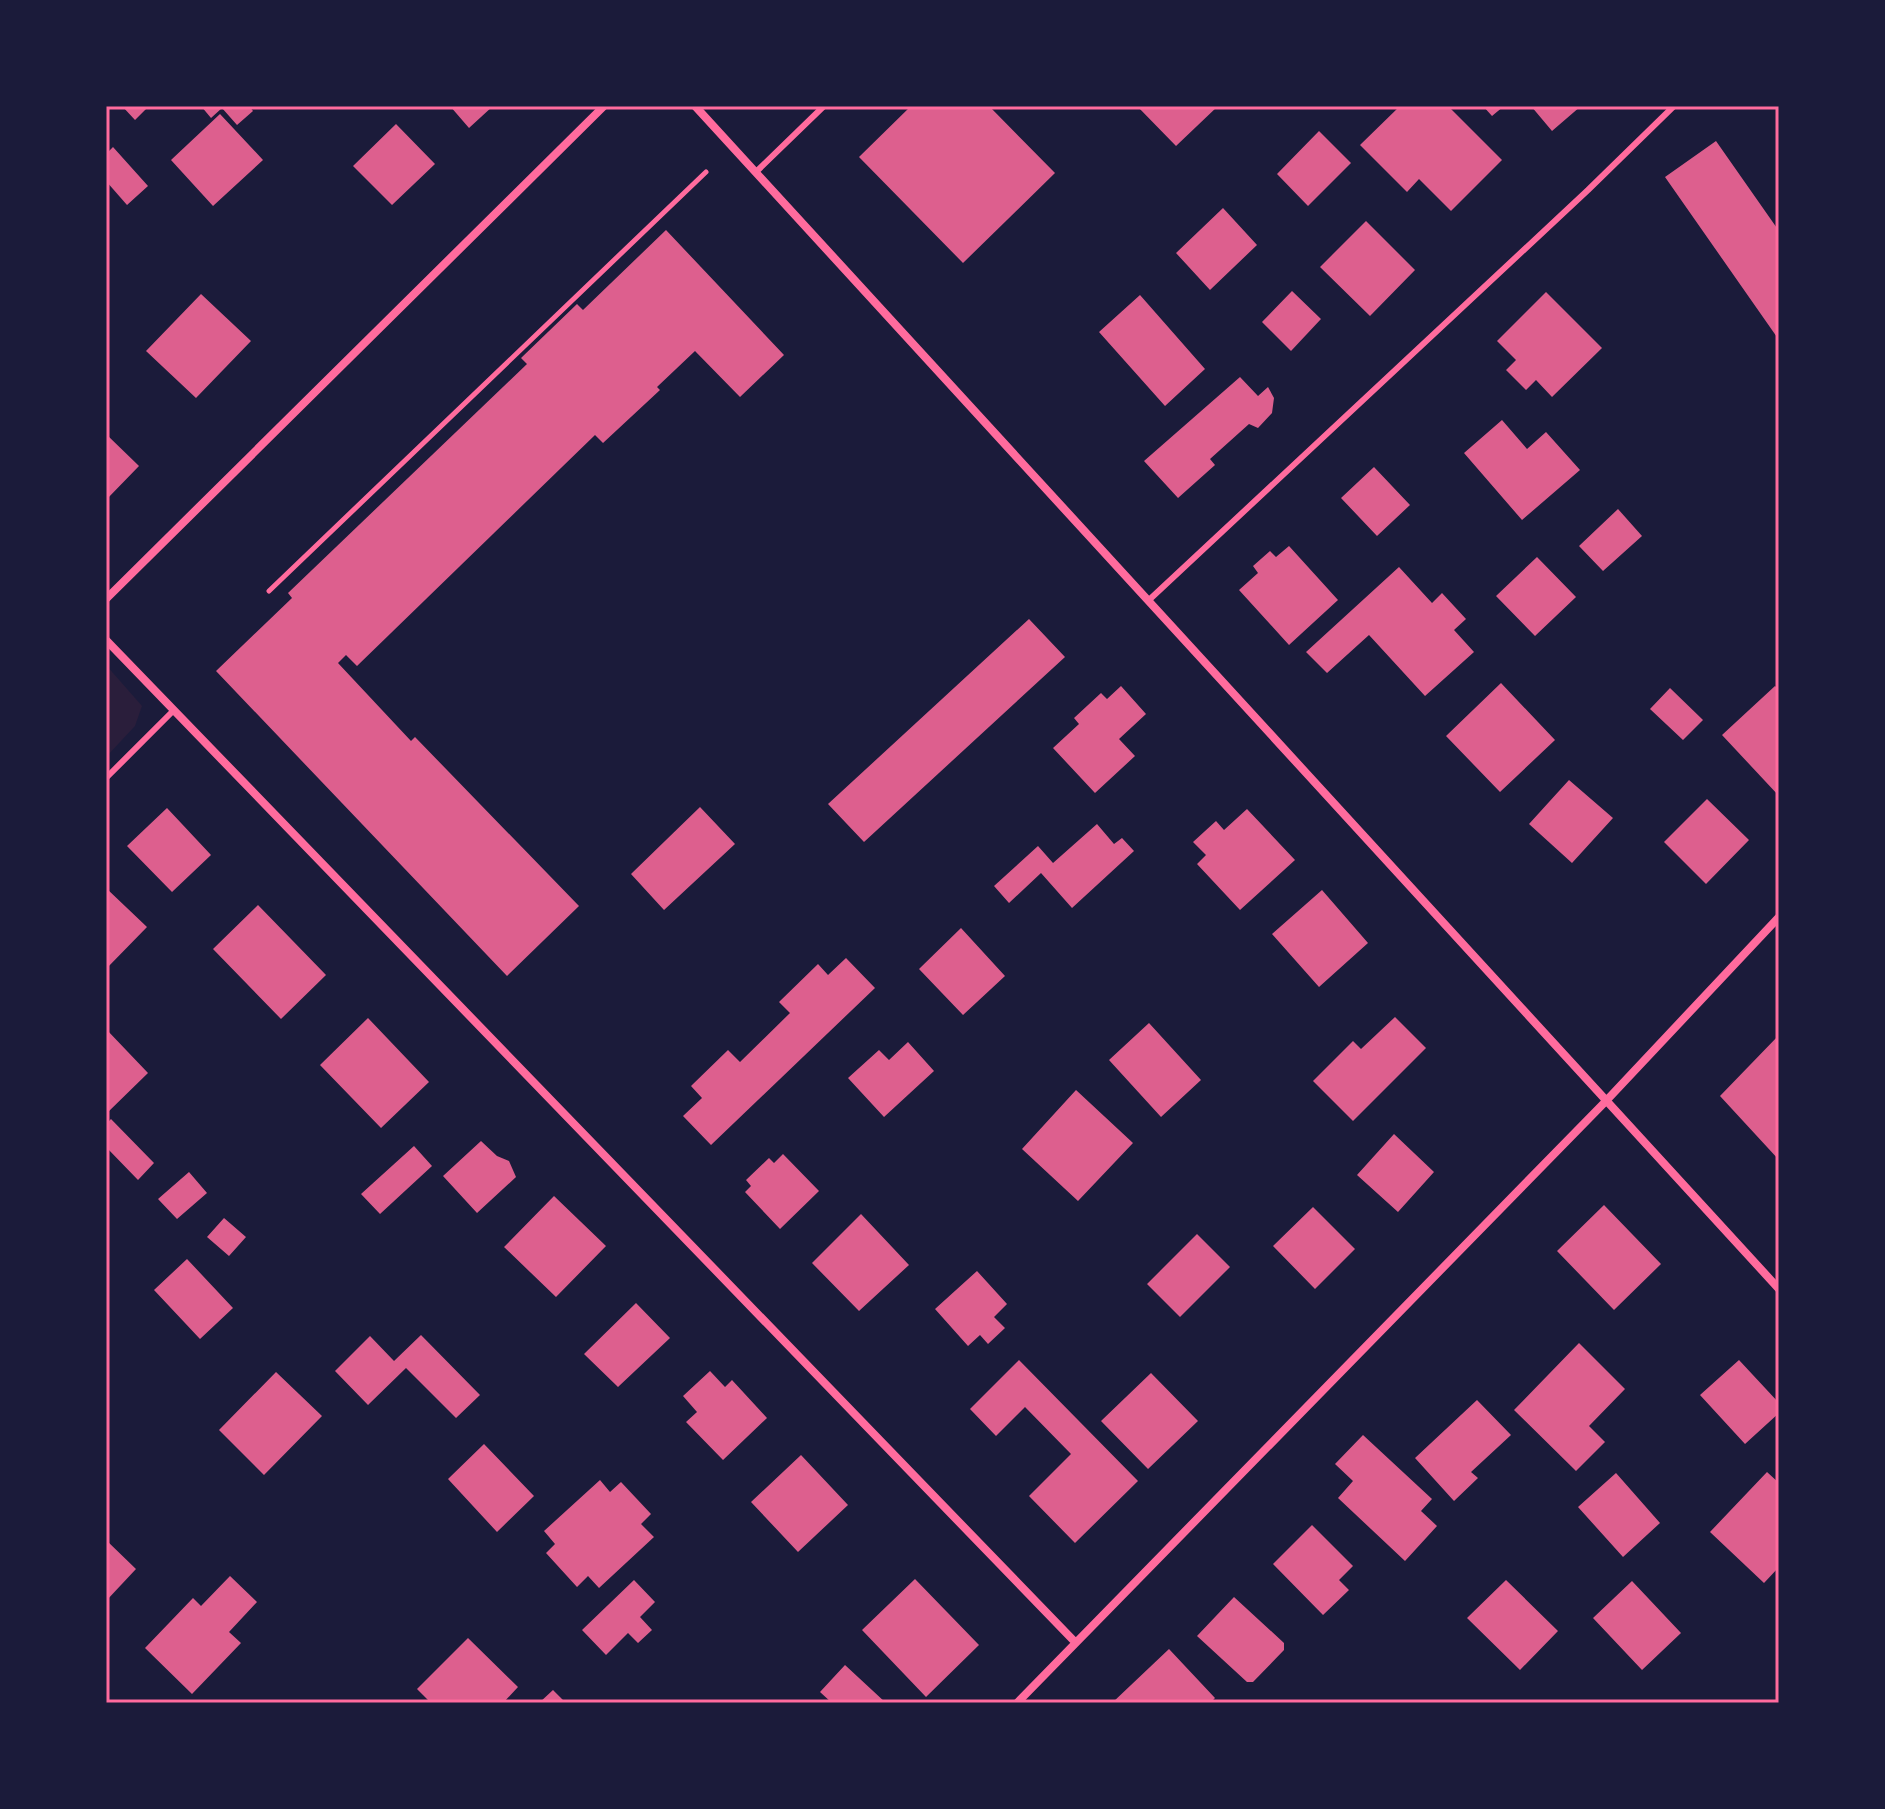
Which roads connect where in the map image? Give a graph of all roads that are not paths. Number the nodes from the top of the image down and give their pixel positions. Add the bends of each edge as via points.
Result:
1 (604, 106) edge
2 (695, 106) edge
3 (824, 106) edge
4 (1674, 106) edge
5 (757, 171) junction
6 (106, 599) edge
7 (1149, 600) junction
8 (106, 640) edge
9 (175, 709) junction
10 (106, 778) edge
11 (1779, 917) edge
12 (1606, 1101) junction
13 (1779, 1289) edge
14 (1075, 1642) junction
15 (1017, 1703) edge

1 - 6 street
2 - 5 street
3 - 5 lane
4 - 7 lane
5 - 7 street
7 - 12 street
8 - 9 street
9 - 10 lane
9 - 14 street
11 - 12 street
12 - 13 street
12 - 14 street
14 - 15 street

